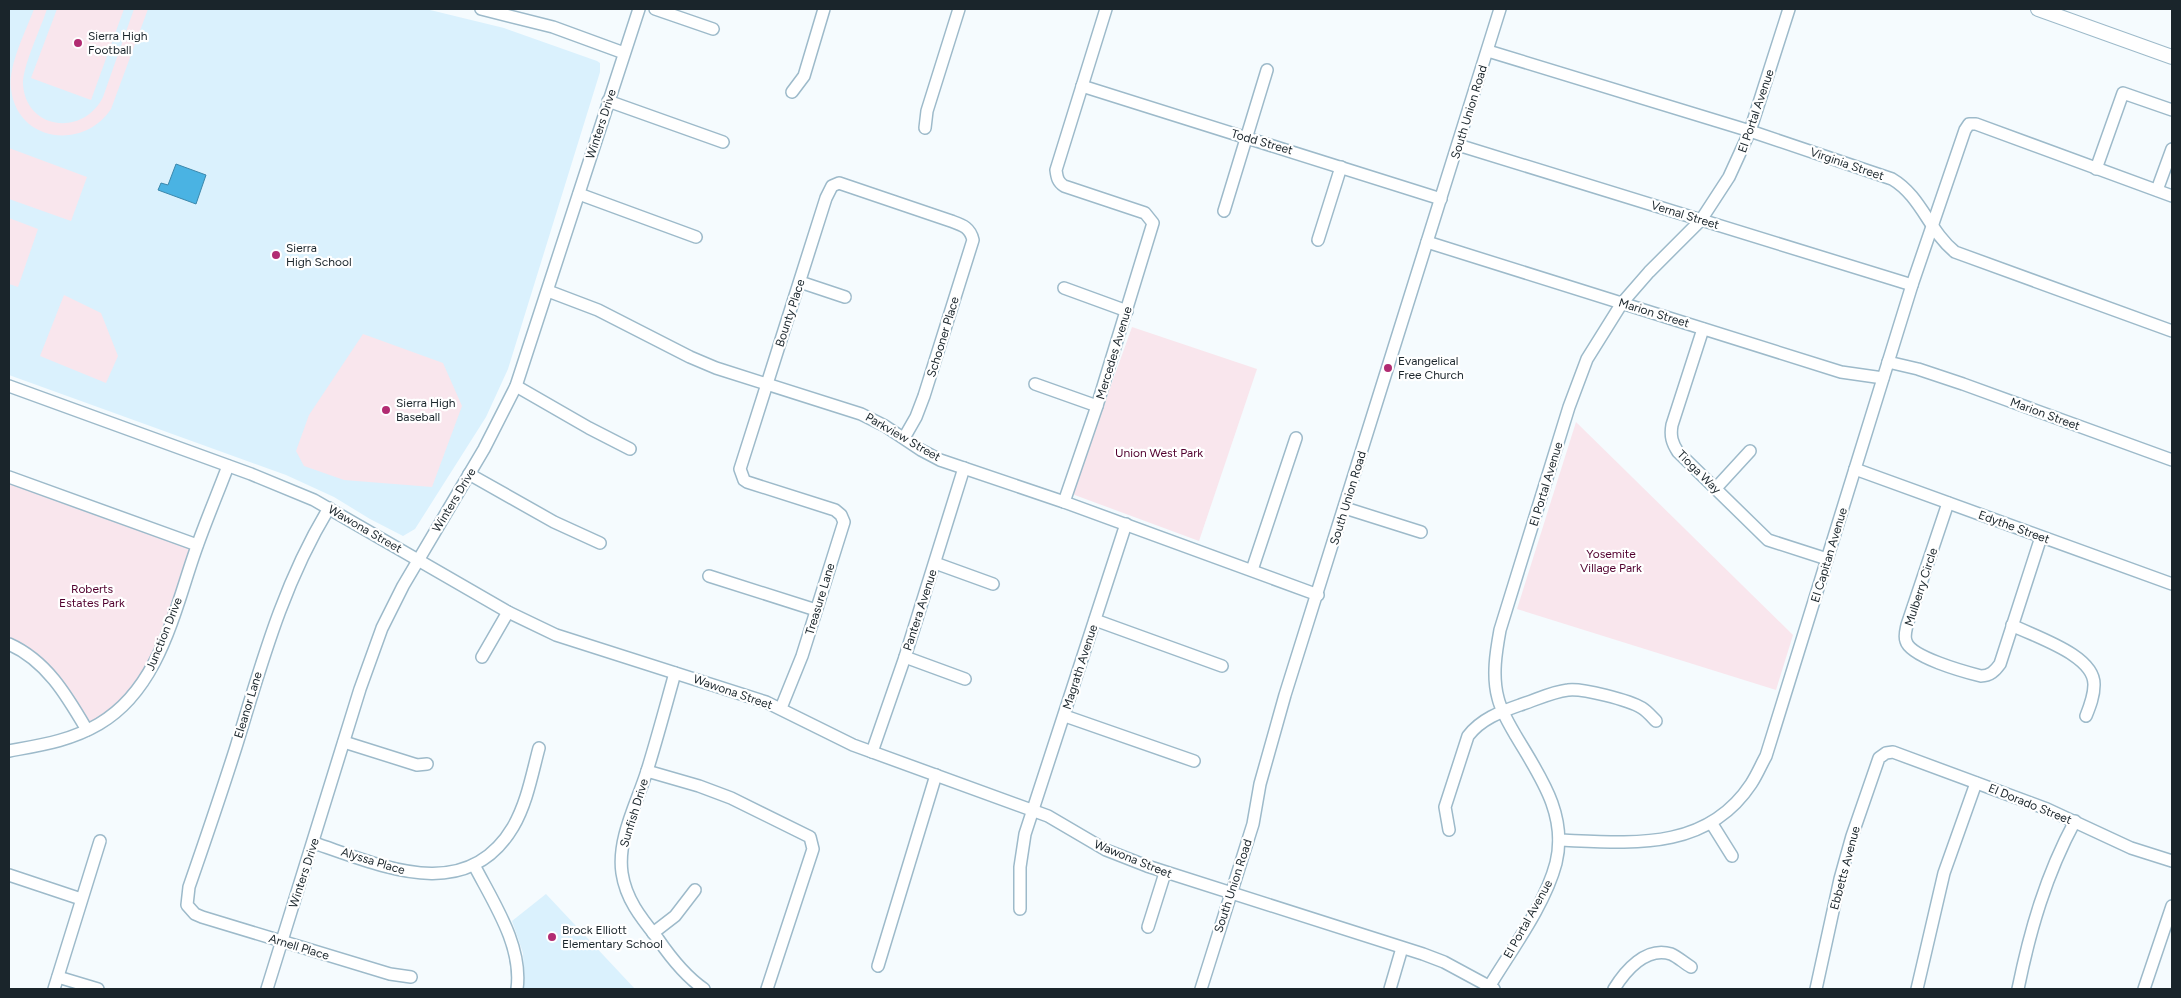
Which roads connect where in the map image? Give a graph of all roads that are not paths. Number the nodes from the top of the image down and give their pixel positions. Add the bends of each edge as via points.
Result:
1 (481, 9) edge
2 (639, 9) edge
3 (655, 9) edge
4 (824, 9) edge
5 (959, 9) edge
6 (1106, 9) edge
7 (1500, 9) edge
8 (1789, 9) edge
9 (2038, 9) edge
10 (713, 29) dead end
11 (1488, 51) junction
12 (624, 53) junction
13 (2172, 57) edge
14 (1267, 70) dead end
15 (1082, 86) junction
16 (792, 92) dead end
17 (608, 100) junction
18 (2172, 110) edge
19 (925, 128) dead end
20 (1750, 131) junction
21 (1246, 138) junction
22 (723, 142) dead end
23 (1458, 145) junction
24 (2172, 148) edge
25 (1341, 167) junction
26 (2096, 169) junction
27 (2157, 190) junction
28 (579, 194) junction
29 (2172, 196) edge
30 (1441, 199) junction
31 (1224, 210) dead end
32 (1701, 220) junction
33 (1933, 226) junction
34 (971, 233) joint
35 (696, 237) dead end
36 (1318, 240) dead end
37 (1427, 242) junction
38 (800, 282) junction
39 (1912, 285) junction
40 (1064, 288) dead end
41 (548, 291) junction
42 (845, 297) dead end
43 (1622, 303) junction
44 (1126, 311) junction
45 (1703, 329) junction
46 (2172, 331) edge
47 (1888, 362) junction
48 (1883, 378) junction
49 (767, 384) junction
50 (1035, 384) dead end
51 (9, 386) edge
52 (516, 386) junction
53 (1097, 406) junction
54 (904, 438) junction
55 (1296, 438) dead end
56 (630, 449) dead end
57 (1750, 452) dead end
58 (2172, 460) edge
59 (228, 466) junction
60 (964, 468) junction
61 (1855, 469) junction
62 (470, 474) junction
63 (9, 477) edge
64 (1716, 488) junction
65 (1064, 502) junction
66 (1948, 503) junction
67 (817, 504) joint
68 (329, 508) junction
69 (1344, 508) junction
70 (1126, 524) junction
71 (1421, 532) dead end
72 (2041, 537) junction
73 (600, 543) dead end
74 (197, 545) junction
75 (1827, 559) junction
76 (418, 560) junction
77 (935, 563) junction
78 (1252, 570) junction
79 (709, 576) dead end
80 (993, 584) dead end
81 (2172, 584) edge
82 (1318, 595) junction
83 (816, 610) junction
84 (508, 612) junction
85 (1095, 620) junction
86 (2012, 626) junction
87 (9, 644) edge
88 (482, 657) dead end
89 (905, 657) junction
90 (1222, 666) dead end
91 (675, 673) junction
92 (965, 679) dead end
93 (781, 708) junction
94 (1503, 711) junction
95 (1065, 716) junction
96 (2086, 716) dead end
97 (1656, 721) dead end
98 (87, 730) junction
99 (344, 742) junction
100 (539, 748) dead end
101 (9, 751) edge
102 (872, 752) junction
103 (1886, 752) joint
104 (1194, 761) dead end
105 (427, 764) dead end
106 (647, 771) junction
107 (936, 775) junction
108 (1976, 783) junction
109 (1032, 810) junction
110 (2075, 821) junction
111 (1712, 824) junction
112 (1449, 830) dead end
113 (1559, 840) junction
114 (100, 841) dead end
115 (314, 843) junction
116 (1732, 856) dead end
117 (2172, 861) edge
118 (474, 865) junction
119 (1165, 872) junction
120 (9, 875) edge
121 (695, 890) dead end
122 (1230, 894) junction
123 (81, 899) junction
124 (2172, 906) edge
125 (190, 909) joint
126 (1020, 909) dead end
127 (1148, 927) dead end
128 (653, 934) junction
129 (282, 942) junction
130 (1402, 948) junction
131 (878, 966) dead end
132 (1691, 967) dead end
133 (58, 977) junction
134 (411, 977) dead end
135 (1492, 988) edge
136 (54, 989) edge
137 (98, 989) edge
138 (267, 989) edge
139 (517, 989) edge
140 (704, 989) edge
141 (767, 989) edge
142 (1201, 989) edge
143 (1390, 989) edge
144 (1614, 989) edge
145 (1816, 989) edge
146 (1917, 989) edge
147 (2018, 989) edge
148 (2144, 989) edge

1 - 12 street via 553,28
2 - 12 street, Winters Drive
3 - 10 street
4 - 16 street via 804,76
5 - 19 street via 927,111
6 - 15 street
7 - 11 street, South Union Road
8 - 20 street, El Portal Avenue
9 - 13 main road
11 - 20 street, Virginia Street
11 - 23 street, South Union Road
12 - 17 street, Winters Drive
14 - 21 street
15 - 21 street, Todd Street
15 - 44 street, Mercedes Avenue via 1056,176 1064,186 1138,210 1153,223
17 - 22 street
17 - 28 street, Winters Drive
18 - 26 street via 2123,93
20 - 32 street, El Portal Avenue via 1729,177
20 - 33 street, Virginia Street via 1892,179 1903,186
21 - 25 street, Todd Street
21 - 31 street
23 - 30 street, South Union Road
23 - 32 street, Vernal Street
24 - 27 street
25 - 30 street, Todd Street
25 - 36 street
26 - 27 street
26 - 33 street, El Capitan Avenue via 1970,124 1965,130
27 - 29 street
28 - 35 street
28 - 41 street, Winters Drive
30 - 37 street, South Union Road
32 - 39 street, Vernal Street
32 - 43 street, El Portal Avenue via 1648,272
33 - 39 street, El Capitan Avenue
33 - 46 street, Virginia Street via 1955,252
34 - 38 street, Bounty Place via 964,226 839,183 829,190
34 - 54 street, Schooner Place via 973,240 924,396
37 - 43 street, Marion Street
37 - 69 street, South Union Road
38 - 42 street
38 - 49 street, Bounty Place
39 - 47 street, El Capitan Avenue
40 - 44 street
41 - 49 street, Parkview Street via 598,310 690,357
41 - 52 street, Winters Drive
43 - 45 street, Marion Street
43 - 94 street, El Portal Avenue via 1600,336 1569,407 1500,630 1495,658 1498,698
44 - 53 street, Mercedes Avenue
45 - 48 street, Marion Street via 1841,372
45 - 64 street, Tioga Way via 1670,434 1678,452
47 - 48 street, El Capitan Avenue
47 - 58 street, Marion Street via 1963,384
48 - 61 street, El Capitan Avenue
49 - 54 street, Parkview Street via 861,414
49 - 67 street, Bounty Place via 740,469 744,480
50 - 53 street
51 - 59 street, Wawona Street
52 - 56 street
52 - 62 street, Winters Drive
53 - 65 street, Mercedes Avenue
54 - 60 street, Parkview Street via 940,460
55 - 78 street
57 - 64 street
59 - 68 street, Wawona Street
59 - 74 street, Junction Drive
60 - 65 street, Parkview Street
60 - 77 street, Pantera Avenue
61 - 66 street, Edythe Street
61 - 75 street, El Capitan Avenue
62 - 73 street via 554,522
62 - 76 street, Winters Drive
63 - 74 street
64 - 75 street, Tioga Way via 1768,540
65 - 70 street, Parkview Street
66 - 72 street, Edythe Street
66 - 86 street, Mulberry Circle via 1907,625 1906,643 1919,654 1986,676 2000,664
67 - 83 street, Treasure Lane via 836,510 844,522
68 - 76 street, Wawona Street
68 - 125 street, Eleanor Lane via 301,558 267,644 189,887
69 - 71 street
69 - 82 street, South Union Road
70 - 78 street, Parkview Street
70 - 85 street, Magrath Avenue
72 - 81 street, Edythe Street
72 - 86 street, Mulberry Circle
74 - 98 street, Junction Drive via 154,664 141,686 122,707
75 - 111 street, El Capitan Avenue via 1766,756 1744,794
76 - 84 street, Wawona Street
76 - 99 street, Winters Drive via 382,628
77 - 80 street
77 - 89 street, Pantera Avenue
78 - 82 street, Parkview Street
79 - 83 street
82 - 122 street, South Union Road via 1285,696 1260,784 1253,824
83 - 93 street, Treasure Lane
84 - 88 street
84 - 91 street, Wawona Street via 556,635
85 - 90 street
85 - 95 street, Magrath Avenue
86 - 96 street via 2076,656 2088,666 2094,685
87 - 98 street via 45,669 62,688
89 - 92 street
89 - 102 street, Pantera Avenue
91 - 93 street, Wawona Street
91 - 106 street, Sunfish Drive
93 - 102 street, Wawona Street via 840,740
94 - 97 street via 1570,689 1590,691 1642,708
94 - 112 street via 1486,719 1468,736 1445,807
94 - 113 street, El Portal Avenue via 1549,792
95 - 104 street
95 - 109 street, Magrath Avenue
98 - 101 street, Junction Drive via 53,744
99 - 105 street via 417,764
99 - 115 street, Winters Drive
100 - 118 street, Alyssa Place via 529,788 514,826 492,853
102 - 107 street, Wawona Street
103 - 108 street, El Dorado Street
103 - 145 street, Ebbetts Avenue via 1879,758 1852,836
106 - 128 street, Sunfish Drive via 628,825 622,864 626,891
106 - 141 street via 731,798 807,835 813,844
107 - 109 street, Wawona Street
107 - 131 street
108 - 110 street, El Dorado Street
108 - 146 street via 1944,873
109 - 119 street, Wawona Street via 1106,850
109 - 126 street, Magrath Avenue via 1020,867
110 - 117 street, El Dorado Street via 2131,848
110 - 147 street via 2038,904
111 - 113 street, El Capitan Avenue via 1670,838 1635,843
111 - 116 street
113 - 135 street, El Portal Avenue via 1548,888
114 - 123 street
115 - 118 street, Alyssa Place via 417,874 439,874
115 - 129 street, Winters Drive
118 - 139 street via 510,938 517,962
119 - 122 street, Wawona Street
119 - 127 street
120 - 123 street
121 - 128 street via 675,916
122 - 130 street, Wawona Street
122 - 142 street, South Union Road
123 - 133 street
124 - 148 street
125 - 129 street, Arnell Place via 202,917
128 - 140 street, Sunfish Drive via 676,964
129 - 134 street, Arnell Place via 390,974
129 - 138 street, Winters Drive
130 - 135 street, Wawona Street via 1444,962
130 - 143 street
132 - 144 street via 1669,953 1655,953 1632,965
133 - 136 street
133 - 137 street

